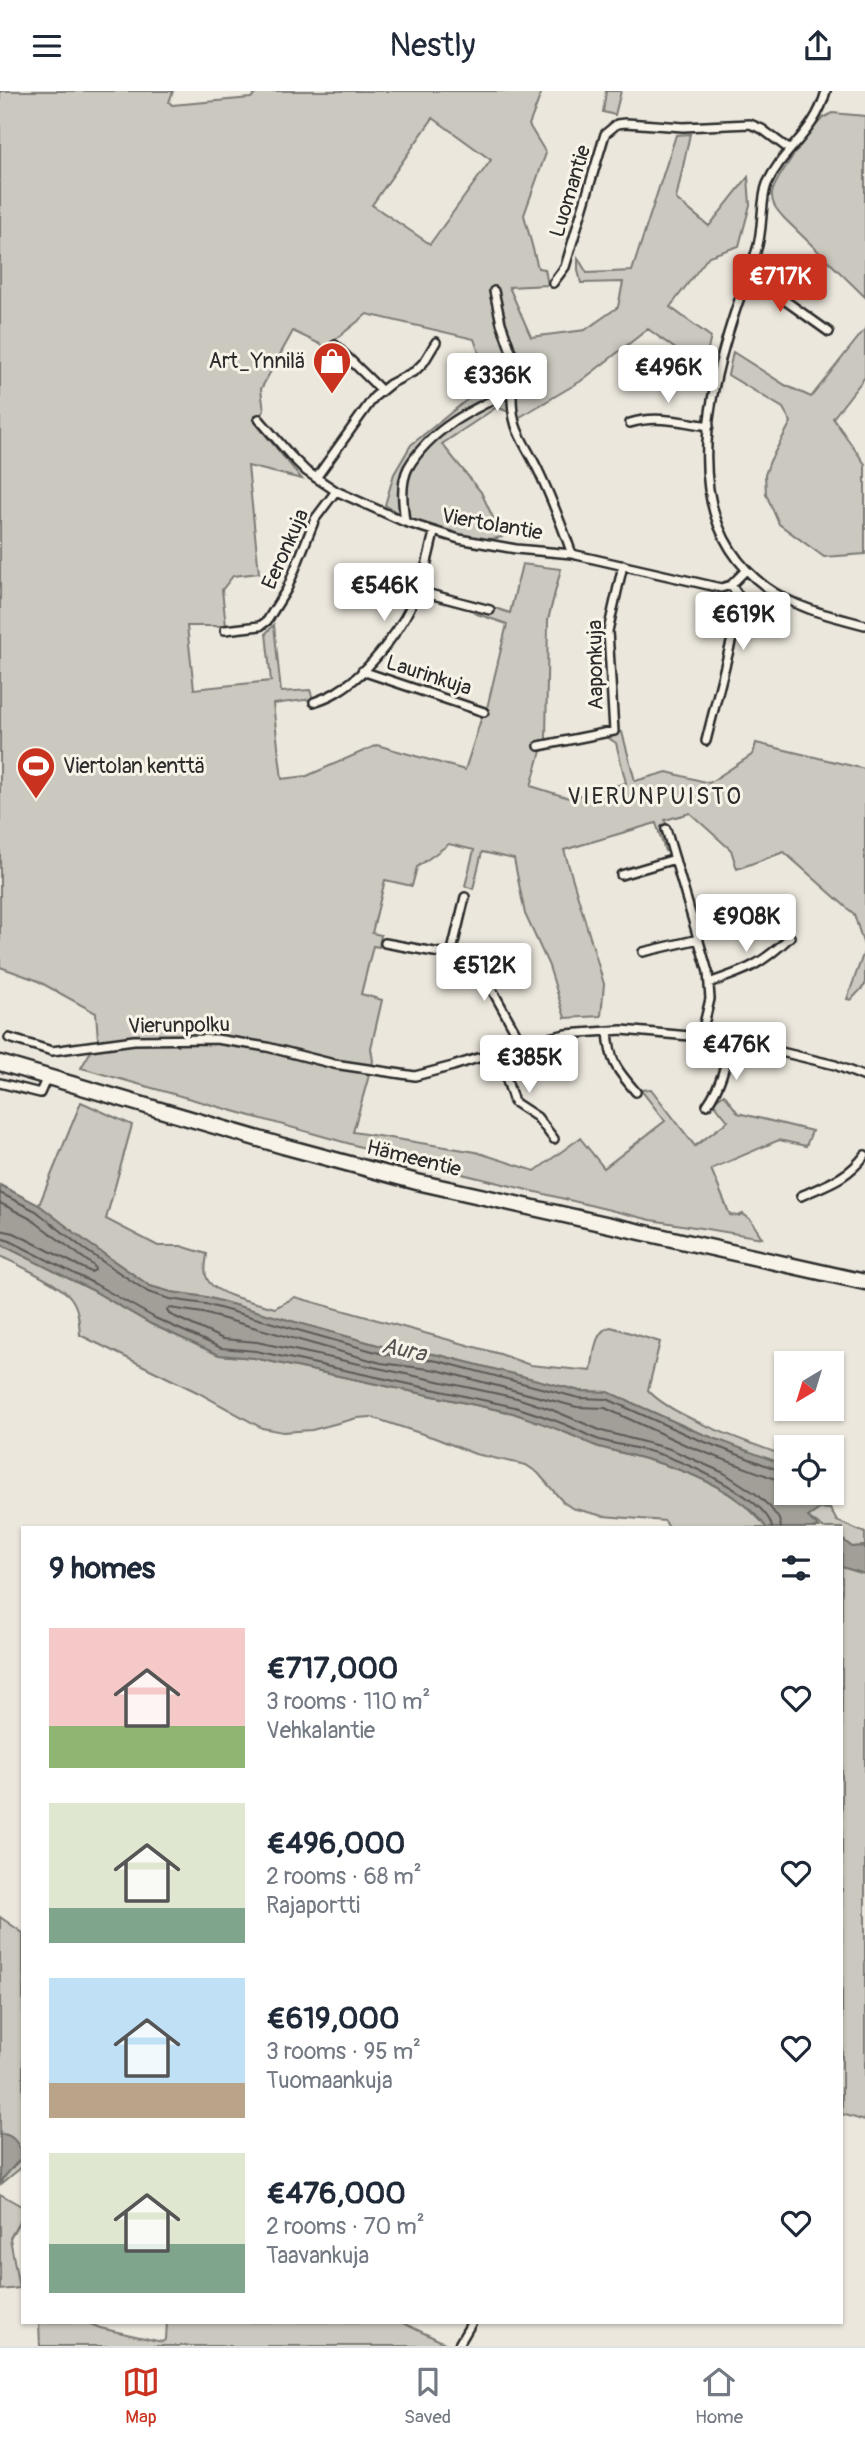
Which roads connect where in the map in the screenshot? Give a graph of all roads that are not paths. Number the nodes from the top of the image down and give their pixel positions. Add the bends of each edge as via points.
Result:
1 (827, 91) edge
2 (790, 151) junction
3 (748, 274) junction
4 (553, 283) dead end
5 (494, 291) dead end
6 (829, 332) dead end
7 (436, 342) dead end
8 (335, 345) dead end
9 (381, 390) junction
10 (512, 391) junction
11 (258, 419) dead end
12 (630, 423) dead end
13 (709, 426) junction
14 (316, 478) junction
15 (336, 491) junction
16 (405, 522) junction
17 (435, 533) junction
18 (572, 554) junction
19 (623, 565) junction
20 (746, 570) junction
21 (731, 585) junction
22 (418, 591) junction
23 (490, 610) dead end
24 (865, 625) edge
25 (225, 630) dead end
26 (362, 671) junction
27 (314, 702) dead end
28 (484, 712) dead end
29 (706, 741) dead end
30 (539, 746) dead end
31 (666, 829) dead end
32 (675, 859) junction
33 (621, 875) dead end
34 (465, 897) dead end
35 (790, 937) dead end
36 (699, 939) junction
37 (385, 943) dead end
38 (643, 952) dead end
39 (450, 955) junction
40 (709, 983) junction
41 (608, 1031) junction
42 (701, 1037) junction
43 (9, 1038) dead end
44 (730, 1043) junction
45 (522, 1044) junction
46 (498, 1053) junction
47 (0, 1063) edge
48 (48, 1076) junction
49 (865, 1077) edge
50 (0, 1083) edge
51 (636, 1092) dead end
52 (707, 1105) dead end
53 (554, 1139) dead end
54 (865, 1155) edge
55 (801, 1196) dead end
56 (824, 1271) junction
57 (865, 1273) edge
58 (865, 1282) edge
59 (471, 2324) edge
60 (458, 2346) edge

1 - 2 street via 814,122
2 - 3 street via 765,188 760,242
2 - 4 street, Luomantie via 750,124 683,127 626,123 610,128 565,267
3 - 6 street
3 - 13 street via 721,361
5 - 10 street via 515,363
7 - 9 street via 415,371
8 - 9 street
9 - 14 street
10 - 16 street via 473,409 428,444 408,469 402,493
10 - 18 street via 515,425
11 - 14 street, Viertolantie
12 - 13 street via 660,418
13 - 20 street via 708,487 715,518
14 - 15 street, Viertolantie
15 - 16 street, Viertolantie
15 - 25 street, Eeronkuja via 315,519 288,589 268,621
16 - 17 street, Viertolantie
17 - 18 street, Viertolantie via 489,545
17 - 22 street
18 - 19 street, Viertolantie
19 - 21 street, Viertolantie via 721,588
19 - 30 street, Aaponkuja via 608,631 614,731
20 - 21 street
20 - 24 street via 787,600
21 - 29 street via 740,607
22 - 23 street
22 - 26 street via 388,641
26 - 27 street via 338,692
26 - 28 street, Laurinkuja
31 - 32 street
32 - 33 street
32 - 36 street
34 - 39 street
35 - 40 street via 750,969
36 - 38 street
36 - 40 street
37 - 39 street
39 - 45 street via 480,966
40 - 42 street
41 - 42 street, Vierunpolku
41 - 45 street, Vierunpolku
41 - 51 street via 614,1065
42 - 44 street, Vierunpolku
43 - 46 street, Vierunpolku via 52,1051 134,1040 216,1039 415,1076
44 - 49 street, Vierunpolku via 835,1065
44 - 52 street via 724,1074
45 - 46 street, Vierunpolku
46 - 53 street via 514,1102 537,1117
47 - 48 highway, Hämeentie
48 - 50 street via 40,1093
48 - 56 highway, Hämeentie via 417,1182
54 - 55 street via 852,1171
56 - 57 highway, Hämeentie
56 - 58 highway, Hämeentie
59 - 60 street

